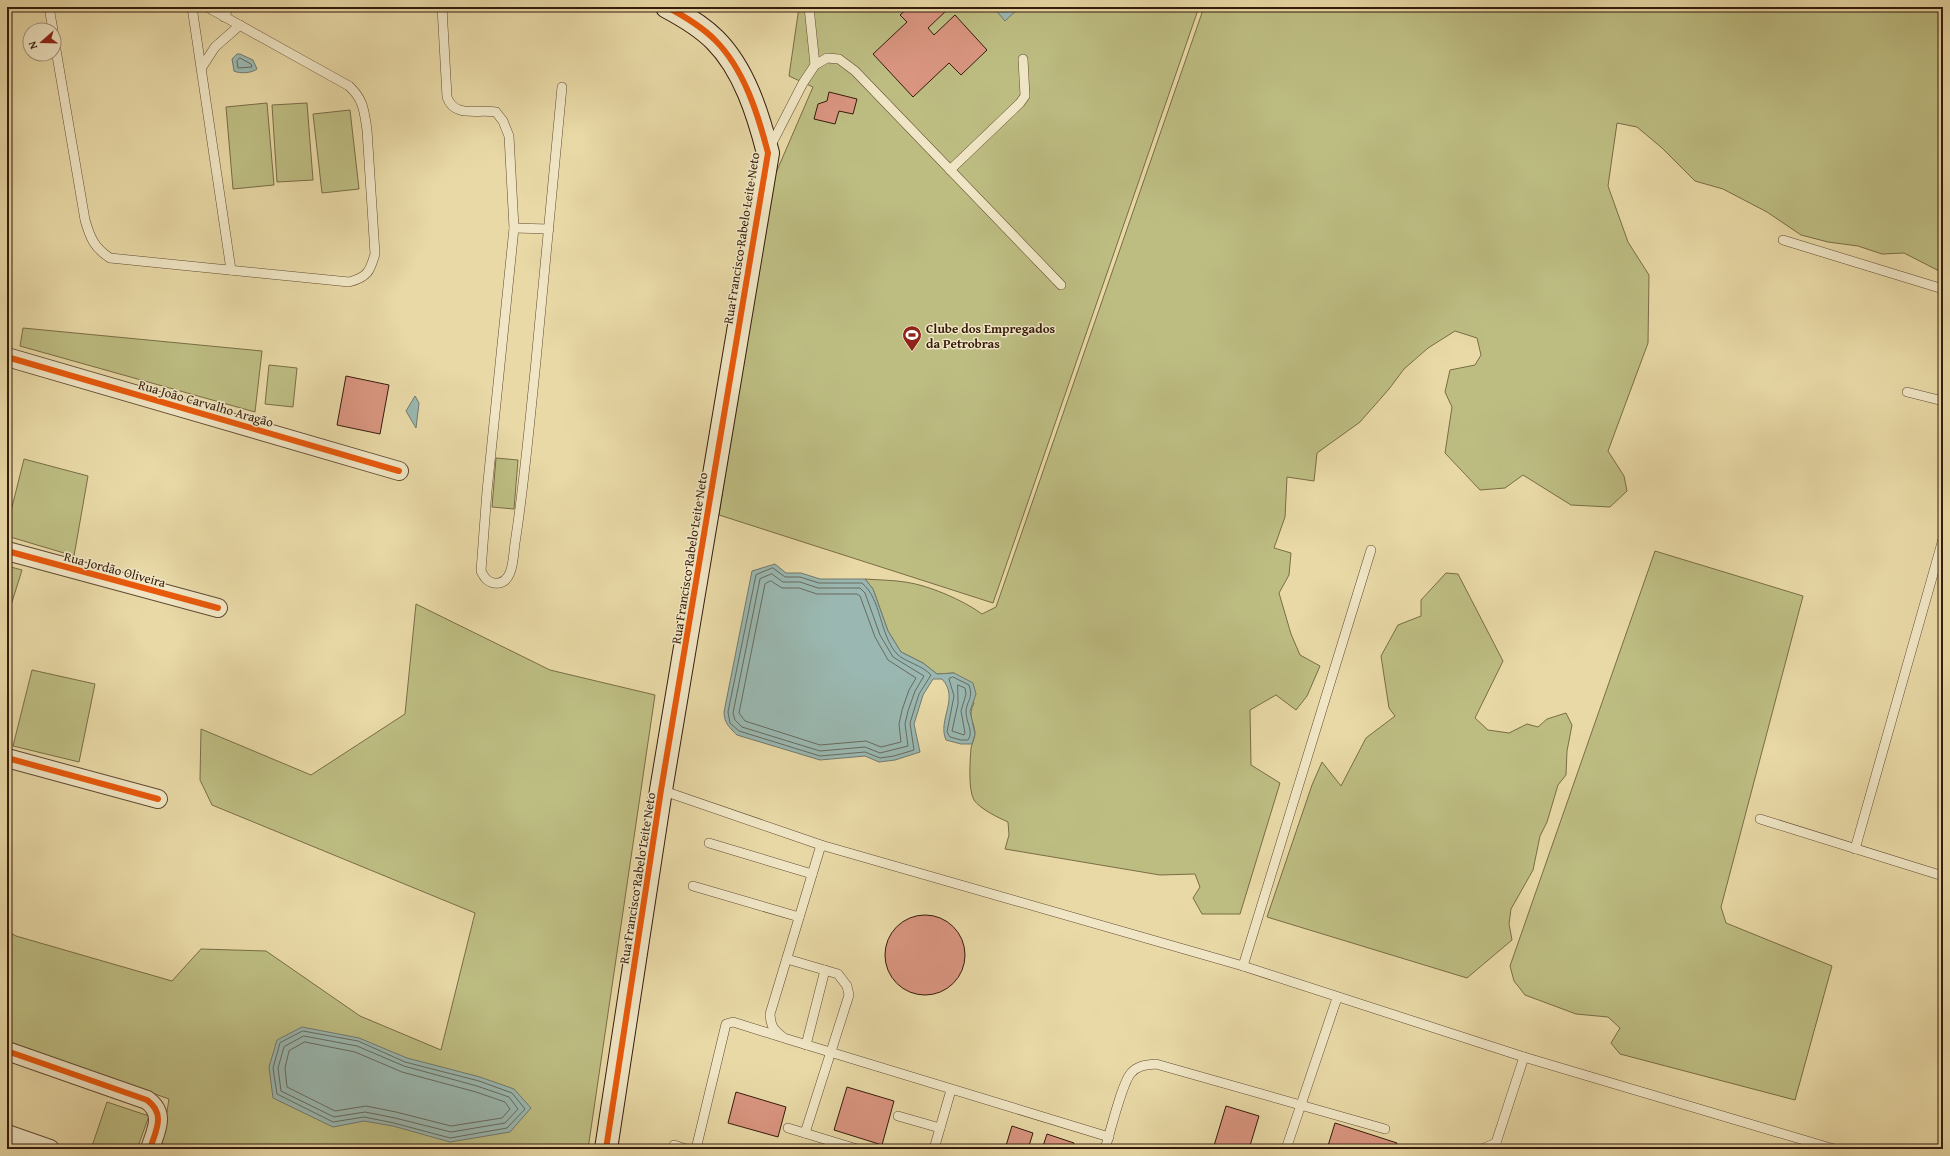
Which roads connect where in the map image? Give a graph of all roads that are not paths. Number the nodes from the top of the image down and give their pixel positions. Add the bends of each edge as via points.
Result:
1 (49, 7) edge
2 (192, 7) edge
3 (207, 7) edge
4 (229, 7) edge
5 (442, 7) edge
6 (667, 7) edge
7 (808, 7) edge
8 (224, 16) junction
9 (52, 22) edge
10 (240, 25) junction
11 (1023, 59) dead end
12 (58, 62) edge
13 (815, 65) junction
14 (202, 67) junction
15 (562, 87) dead end
16 (768, 153) junction
17 (950, 170) junction
18 (514, 228) junction
19 (549, 229) junction
20 (1783, 240) dead end
21 (231, 270) junction
22 (1061, 285) dead end
23 (1943, 289) edge
24 (7, 357) edge
25 (1907, 392) dead end
26 (1943, 400) edge
27 (399, 471) dead end
28 (1943, 539) edge
29 (7, 550) edge
30 (1371, 550) dead end
31 (218, 608) dead end
32 (7, 758) edge
33 (661, 790) junction
34 (158, 799) dead end
35 (1760, 819) dead end
36 (709, 843) dead end
37 (821, 845) junction
38 (1855, 849) junction
39 (812, 874) junction
40 (1943, 876) edge
41 (693, 886) dead end
42 (799, 917) junction
43 (787, 959) junction
44 (1243, 966) junction
45 (825, 970) junction
46 (1337, 998) junction
47 (784, 1038) junction
48 (806, 1045) junction
49 (7, 1051) edge
50 (831, 1053) junction
51 (1524, 1057) junction
52 (951, 1090) junction
53 (1300, 1105) junction
54 (898, 1116) dead end
55 (788, 1128) dead end
56 (940, 1128) junction
57 (1386, 1129) dead end
58 (7, 1134) edge
59 (805, 1134) junction
60 (1109, 1136) junction
61 (674, 1145) dead end
62 (1810, 1145) edge
63 (1495, 1146) edge
64 (50, 1149) edge
65 (150, 1149) edge
66 (606, 1149) edge
67 (686, 1149) edge
68 (696, 1149) edge
69 (857, 1149) edge
70 (934, 1149) edge
71 (1105, 1149) edge
72 (1286, 1149) edge
73 (1482, 1149) edge
74 (1834, 1149) edge

1 - 9 lane
2 - 14 lane
3 - 8 lane
4 - 8 lane
5 - 18 lane via 447,97 450,105 462,111 496,112 509,136
6 - 16 street, Rua Francisco Rabelo Leite Neto via 690,20 716,41 741,76 759,120
7 - 13 lane
8 - 10 lane
10 - 14 lane via 215,47
10 - 21 lane via 349,86 359,95 367,130 375,254 371,269 361,279 349,282
11 - 17 lane via 1025,96
12 - 21 lane via 85,220 91,239 100,252 110,258
13 - 16 lane via 803,83
13 - 17 lane via 827,58 839,59 855,70
14 - 21 lane
15 - 19 lane
16 - 33 street, Rua Francisco Rabelo Leite Neto
17 - 22 lane
18 - 19 lane
18 - 19 lane via 481,571 490,582 498,584 505,580 510,570 521,506
20 - 23 lane
24 - 27 street, Rua João Carvalho Aragão
25 - 26 lane
28 - 38 lane
29 - 31 street, Rua Jordão Oliveira
30 - 44 lane
32 - 34 street
33 - 37 lane
33 - 66 street, Rua Francisco Rabelo Leite Neto
35 - 38 lane
36 - 39 lane
37 - 39 lane
37 - 44 lane
38 - 40 lane
39 - 42 lane
41 - 42 lane
42 - 43 lane
43 - 45 lane
43 - 47 lane via 770,1014 771,1025
44 - 46 lane
45 - 48 lane
45 - 50 lane via 838,974 847,986 849,995
46 - 51 lane
46 - 53 lane
47 - 48 lane
47 - 68 lane via 732,1022 726,1024
48 - 50 lane
49 - 65 street via 147,1100 155,1106 158,1121
50 - 52 lane
50 - 59 lane
51 - 62 lane
51 - 63 lane
52 - 56 lane
52 - 60 lane
53 - 57 lane
53 - 60 lane via 1156,1064 1142,1065 1130,1073
53 - 72 lane
54 - 56 lane
55 - 59 lane
56 - 70 lane
58 - 64 street
59 - 69 lane
60 - 71 lane
61 - 67 lane
62 - 74 lane
63 - 73 lane

